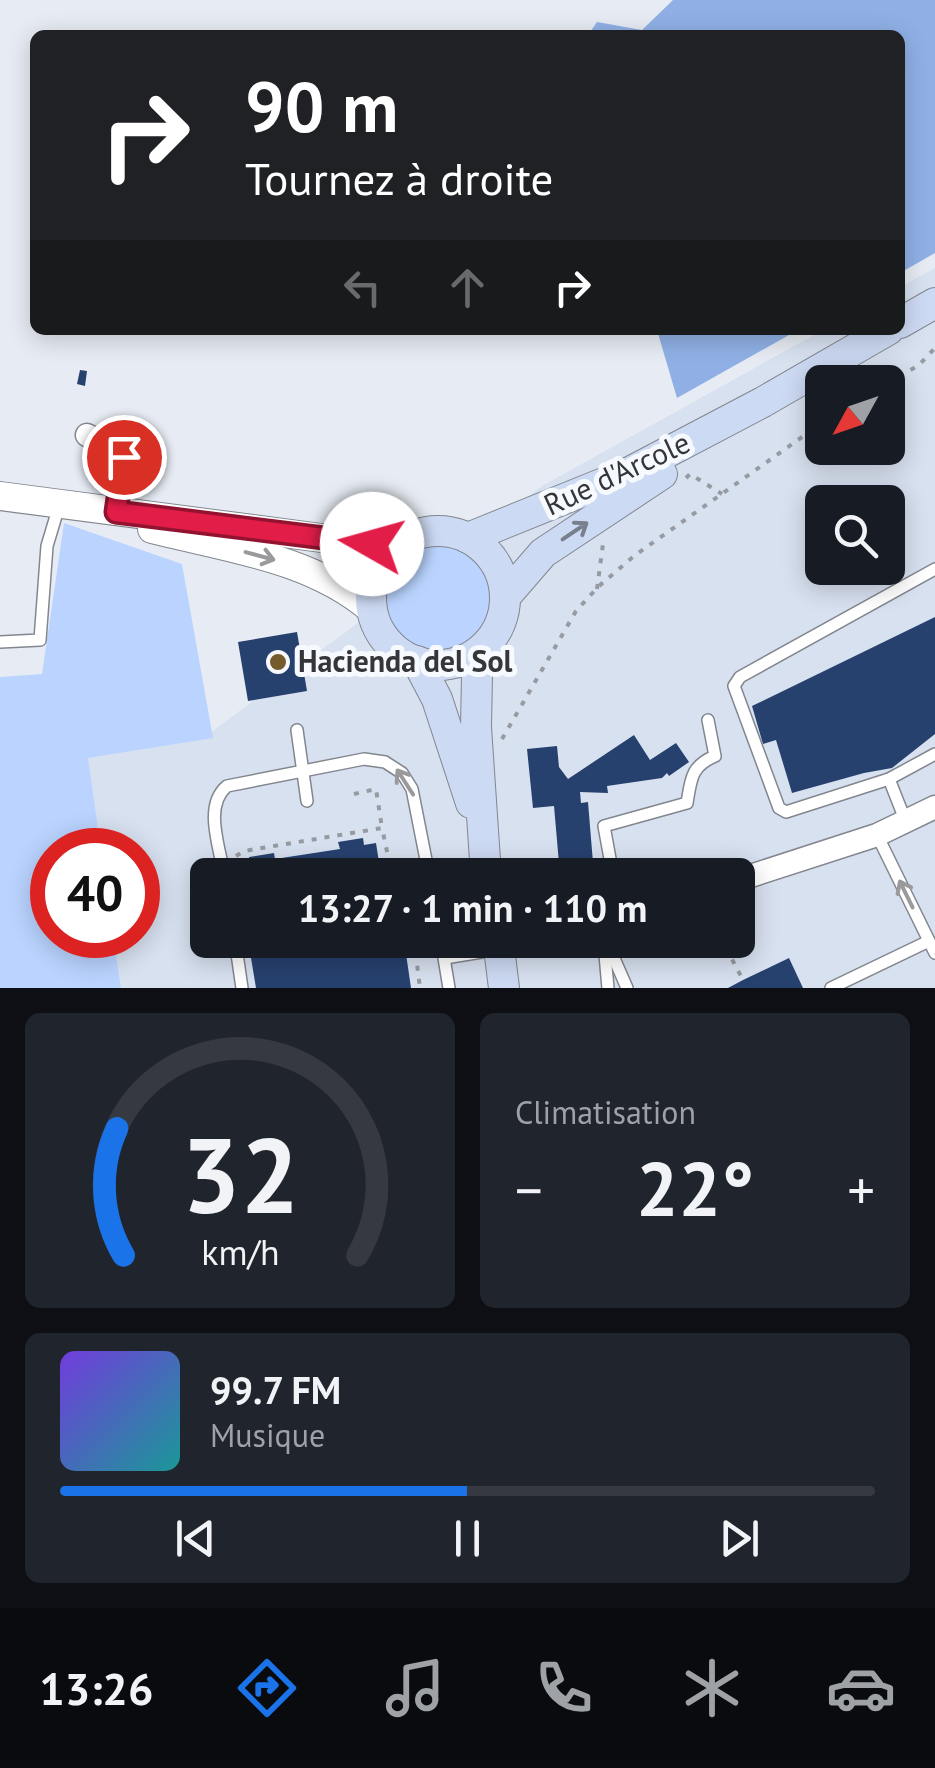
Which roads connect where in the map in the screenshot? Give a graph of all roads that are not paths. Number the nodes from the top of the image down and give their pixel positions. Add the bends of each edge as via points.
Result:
1 (935, 303) edge
2 (905, 320) edge
3 (879, 335) edge
4 (763, 402) junction
5 (87, 436) dead end
6 (152, 455) dead end
7 (124, 457) junction
8 (0, 496) edge
9 (61, 506) junction
10 (116, 512) junction
11 (468, 538) junction
12 (398, 544) junction
13 (933, 575) edge
14 (505, 597) junction
15 (372, 610) junction
16 (0, 642) edge
17 (481, 650) junction
18 (417, 662) junction
19 (708, 720) dead end
20 (297, 730) dead end
21 (935, 754) edge
22 (302, 770) junction
23 (889, 779) junction
24 (307, 801) dead end
25 (935, 807) edge
26 (906, 822) junction
27 (481, 832) junction
28 (878, 835) junction
29 (222, 858) edge
30 (426, 858) edge
31 (484, 858) edge
32 (610, 858) edge
33 (755, 875) edge
34 (929, 940) junction
35 (935, 953) edge
36 (238, 958) edge
37 (445, 958) edge
38 (501, 958) edge
39 (606, 958) edge
40 (613, 958) edge
41 (242, 988) edge
42 (449, 988) edge
43 (504, 988) edge
44 (608, 988) edge
45 (627, 988) edge
46 (831, 988) edge

1 - 2 main road
3 - 4 main road, Rue d'Arcole
4 - 11 main road, Rue d'Arcole via 626,474
14 -> 4 main road, Rue d'Arcole via 543,553
5 - 7 street
6 - 7 street
7 - 10 street
8 - 9 street
9 - 10 street
9 -> 15 street via 311,571 347,588
9 - 16 lane via 47,546 40,640
10 - 12 street
11 - 12 main road via 432,531
11 - 14 main road via 495,562
12 - 15 main road via 376,573
13 - 23 lane via 734,686 779,808 786,812
14 - 17 main road via 494,635
15 - 18 main road via 388,642
17 - 18 main road via 462,661
17 - 27 main road
18 - 27 main road via 437,698
19 - 32 lane via 715,756 691,773 688,803 604,826
20 - 22 lane
21 - 23 lane
22 - 24 lane
22 - 29 lane via 237,782 220,792 214,813
30 -> 22 lane via 412,789 402,773 364,759
23 - 26 lane
25 - 26 street
26 - 28 street
27 - 31 main road
28 - 33 street
34 -> 28 lane
34 - 35 lane
34 - 46 lane
36 - 41 lane
37 - 42 lane
38 - 43 main road
39 - 44 lane
40 - 45 lane

